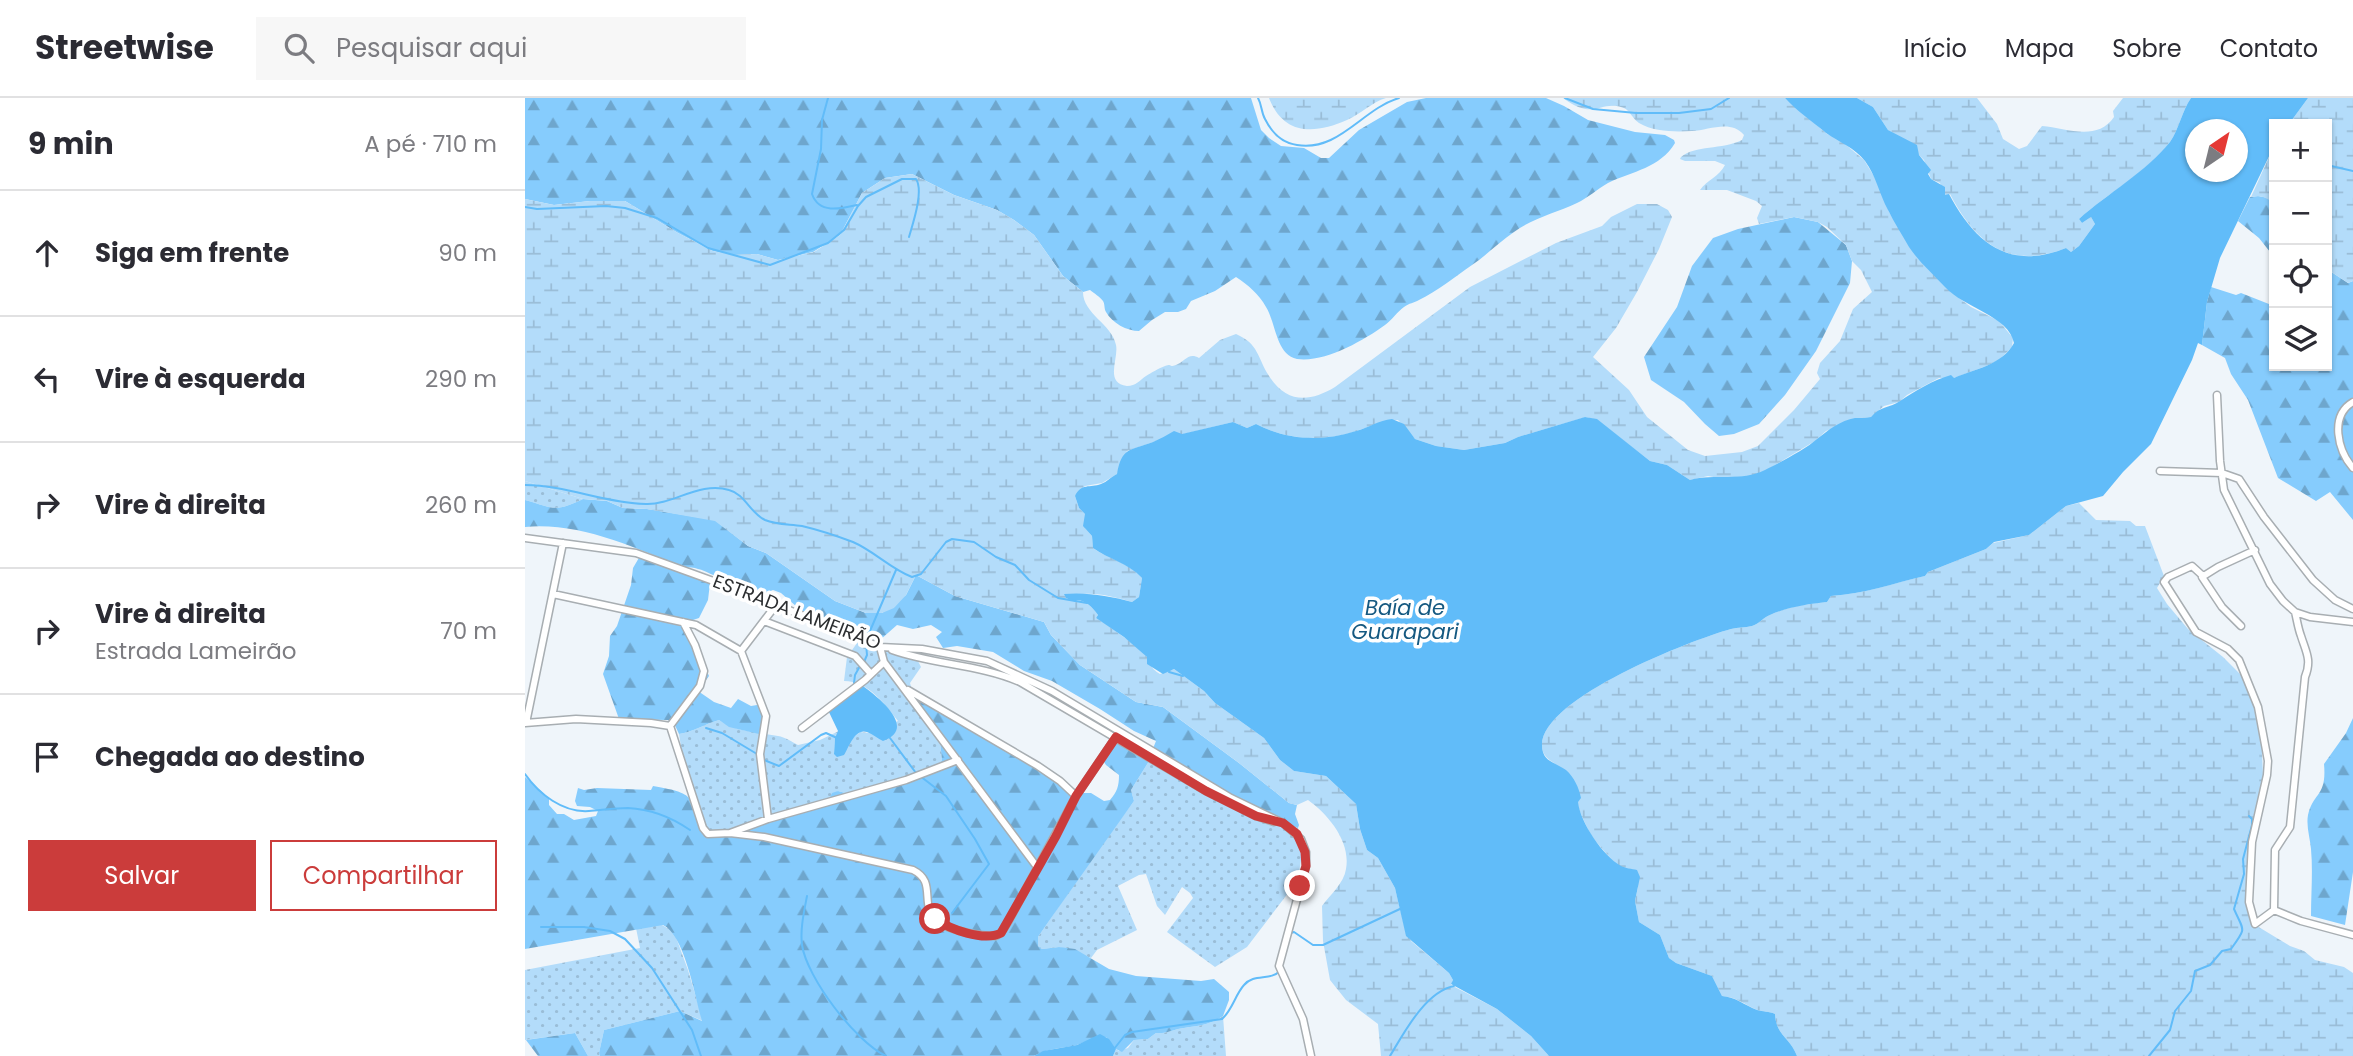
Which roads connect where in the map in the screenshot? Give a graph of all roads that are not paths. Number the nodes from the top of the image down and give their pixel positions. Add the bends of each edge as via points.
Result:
1 (2217, 396) dead end
2 (2353, 402) edge
3 (2353, 468) edge
4 (2160, 471) dead end
5 (2222, 473) junction
6 (525, 538) edge
7 (563, 543) junction
8 (2255, 550) junction
9 (2203, 576) junction
10 (553, 594) junction
11 (776, 605) junction
12 (2353, 609) edge
13 (2295, 612) junction
14 (764, 621) junction
15 (683, 622) junction
16 (2353, 622) edge
17 (2241, 626) dead end
18 (882, 647) junction
19 (741, 652) junction
20 (884, 662) junction
21 (871, 674) junction
22 (904, 687) junction
23 (526, 723) edge
24 (670, 726) junction
25 (802, 728) dead end
26 (1116, 737) junction
27 (958, 760) junction
28 (1076, 796) junction
29 (768, 819) junction
30 (1283, 823) junction
31 (730, 833) junction
32 (1037, 867) junction
33 (2274, 910) junction
34 (2353, 935) edge
35 (1311, 1056) edge

1 - 5 street
2 - 3 street via 2338,425 2342,449
4 - 5 street
5 - 8 street via 2227,496
5 - 12 street via 2241,481 2313,580
6 - 7 street, ESTRADA LAMEIRÃO
7 - 10 street
7 - 11 street, ESTRADA LAMEIRÃO via 636,553
8 - 9 street
8 - 13 street via 2273,588
9 - 17 street via 2211,593
9 - 33 street via 2192,566 2165,579 2165,584 2196,632 2239,660 2259,707 2268,761 2252,842 2249,902 2255,924
10 - 15 street
10 - 23 street
11 - 14 street
11 - 18 street, ESTRADA LAMEIRÃO
13 - 16 street
13 - 33 street via 2310,657 2290,827 2275,850
14 - 19 street
14 - 21 street via 855,656
15 - 19 street via 705,628
15 - 24 street via 704,671 700,686
18 - 20 street
18 - 26 street via 998,673
18 - 30 street, ESTRADA LAMEIRÃO via 959,654 998,666 1052,691
19 - 29 street via 765,716 760,754
20 - 21 street
20 - 22 street
21 - 25 street
22 - 27 street
22 - 28 street via 1038,766
23 - 24 street via 576,719
24 - 31 street via 703,828 708,834
26 - 28 street
26 - 30 street via 1216,796 1256,816
27 - 29 street via 906,780
27 - 32 street
28 - 32 street
29 - 31 street
30 - 35 street, ESTRADA LAMEIRÃO via 1301,839 1306,862 1279,966 1303,1019
31 - 32 street via 913,870 927,882 935,919 981,935 1001,933
33 - 34 street

